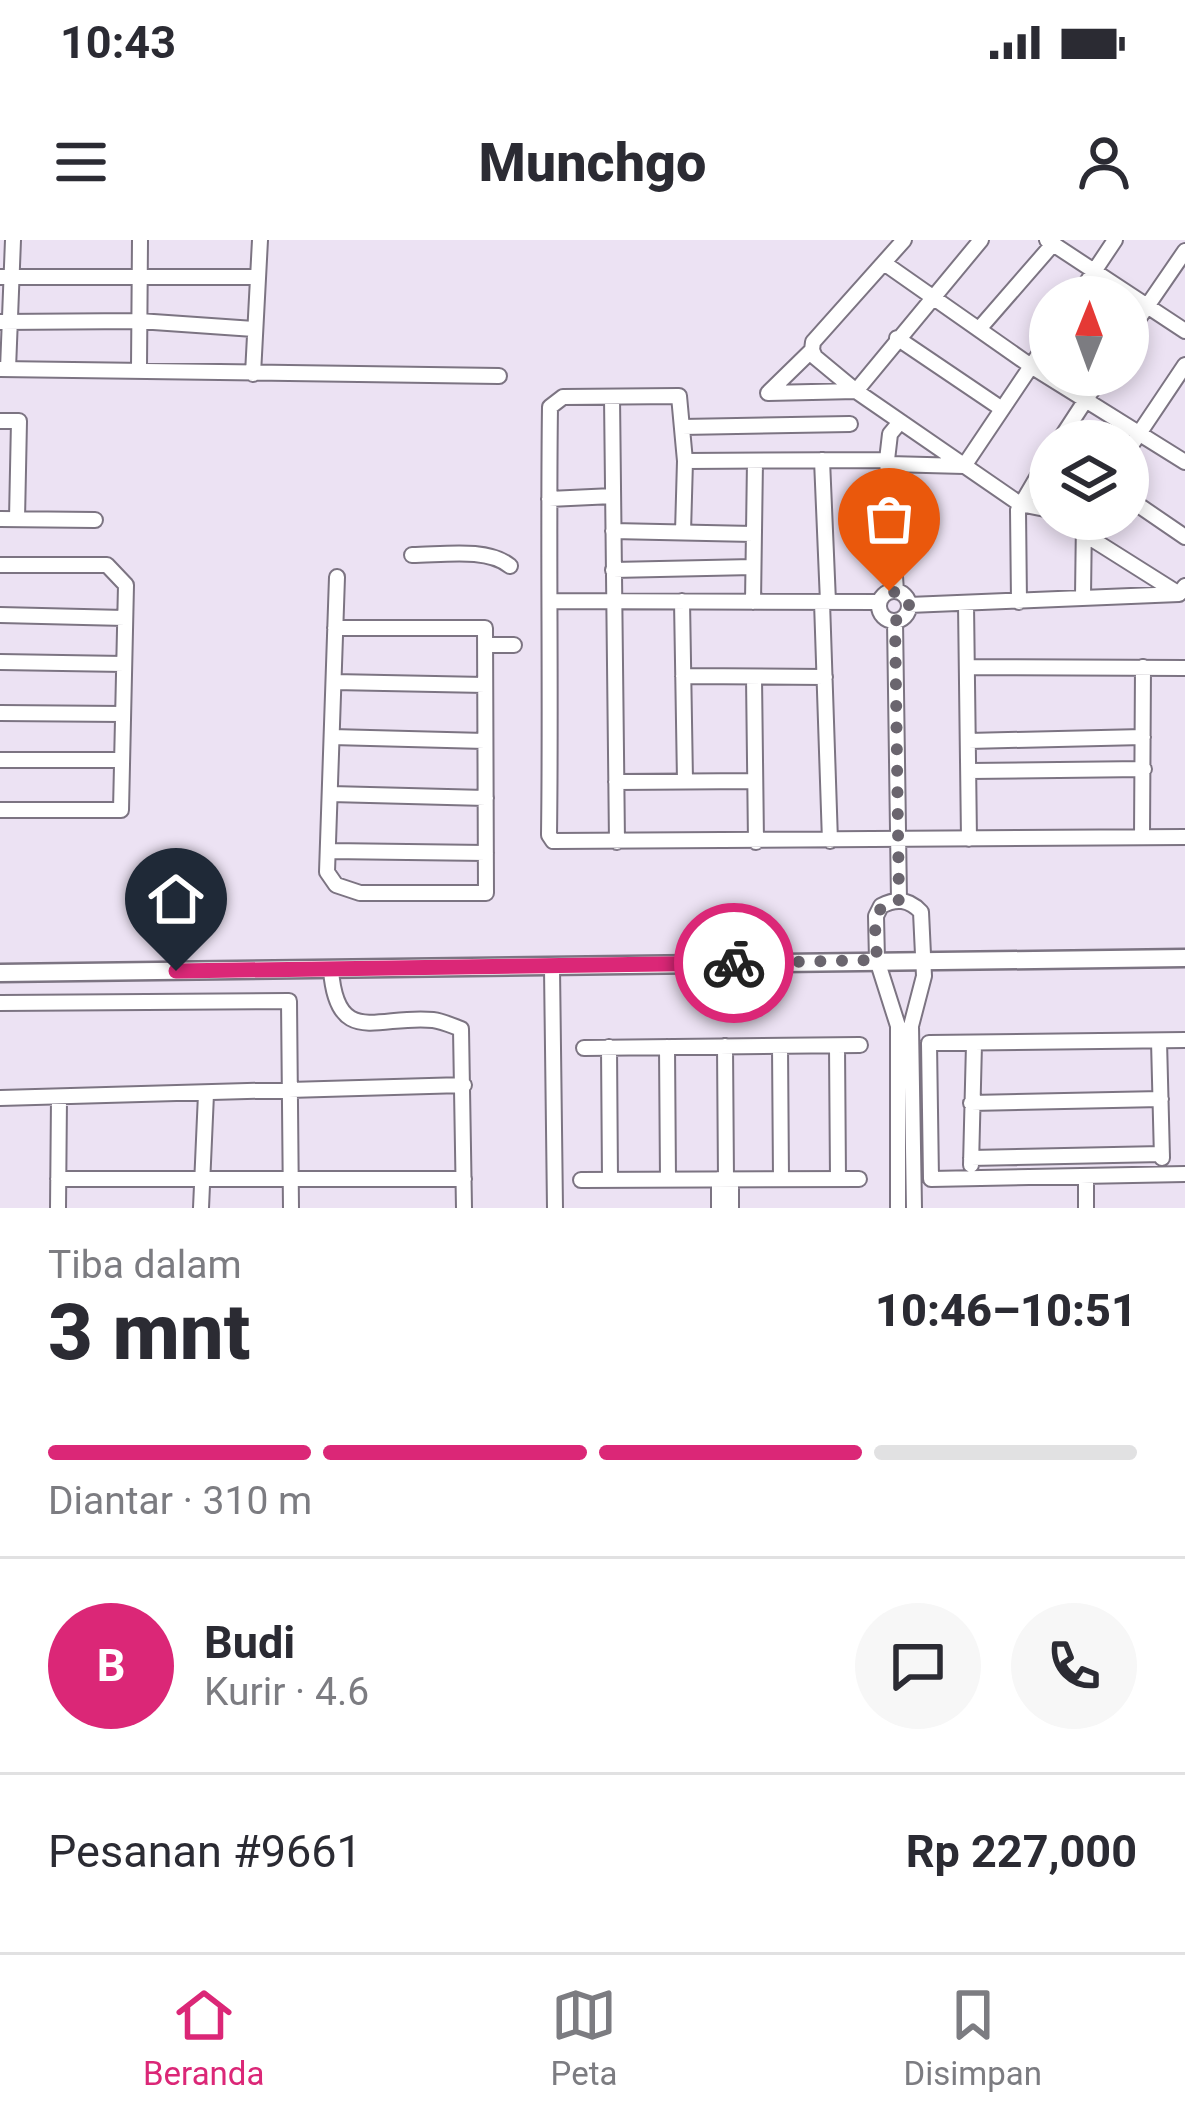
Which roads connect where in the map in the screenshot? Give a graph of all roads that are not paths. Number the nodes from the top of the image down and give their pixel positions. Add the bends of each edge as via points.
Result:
1 (13, 240) edge
2 (140, 240) edge
3 (260, 240) edge
4 (904, 240) edge
5 (981, 240) edge
6 (1115, 240) edge
7 (1050, 242) edge
8 (1185, 251) edge
9 (884, 263) junction
10 (1094, 272) junction
11 (1091, 276) edge
12 (1100, 276) edge
13 (5, 277) edge
14 (140, 277) junction
15 (258, 277) junction
16 (931, 296) junction
17 (1149, 301) edge
18 (1149, 309) edge
19 (5, 321) edge
20 (139, 322) junction
21 (254, 329) junction
22 (980, 329) junction
23 (1185, 331) edge
24 (898, 338) junction
25 (812, 350) junction
26 (1029, 365) edge
27 (1185, 365) edge
28 (139, 368) junction
29 (4, 369) edge
30 (1029, 369) edge
31 (253, 374) junction
32 (499, 376) dead end
33 (856, 391) junction
34 (1078, 396) edge
35 (1089, 396) edge
36 (612, 398) junction
37 (1086, 401) junction
38 (1002, 409) junction
39 (1073, 420) edge
40 (1117, 420) edge
41 (1148, 420) edge
42 (0, 421) edge
43 (900, 422) junction
44 (850, 424) dead end
45 (682, 427) junction
46 (1149, 440) edge
47 (822, 460) junction
48 (685, 461) junction
49 (754, 461) junction
50 (888, 462) junction
51 (1185, 462) edge
52 (964, 466) junction
53 (0, 470) edge
54 (17, 470) junction
55 (1029, 489) edge
56 (613, 496) junction
57 (549, 499) junction
58 (1020, 504) junction
59 (1029, 506) edge
60 (1149, 512) edge
61 (0, 519) edge
62 (17, 519) junction
63 (95, 520) dead end
64 (613, 531) junction
65 (683, 532) junction
66 (753, 534) junction
67 (1185, 537) edge
68 (1084, 540) edge
69 (1105, 540) edge
70 (412, 555) dead end
71 (0, 565) edge
72 (510, 566) dead end
73 (753, 567) junction
74 (614, 570) junction
75 (337, 577) dead end
76 (896, 591) junction
77 (1183, 593) edge
78 (1083, 596) junction
79 (552, 601) junction
80 (614, 601) junction
81 (682, 601) junction
82 (753, 602) junction
83 (825, 602) junction
84 (879, 602) junction
85 (1019, 602) junction
86 (966, 604) junction
87 (909, 605) junction
88 (0, 615) edge
89 (125, 618) junction
90 (895, 621) junction
91 (335, 628) junction
92 (485, 644) junction
93 (514, 645) dead end
94 (0, 662) edge
95 (124, 664) junction
96 (967, 667) junction
97 (1143, 667) junction
98 (1185, 668) edge
99 (683, 676) junction
100 (754, 677) junction
101 (825, 677) junction
102 (334, 682) junction
103 (485, 685) junction
104 (0, 713) edge
105 (123, 714) junction
106 (1143, 736) junction
107 (332, 737) junction
108 (485, 741) junction
109 (968, 741) junction
110 (0, 760) edge
111 (122, 760) junction
112 (1144, 769) junction
113 (969, 771) junction
114 (685, 781) junction
115 (755, 781) junction
116 (616, 782) junction
117 (331, 794) junction
118 (486, 798) junction
119 (0, 810) edge
120 (1142, 837) junction
121 (1185, 837) edge
122 (969, 839) junction
123 (896, 841) junction
124 (616, 842) junction
125 (756, 842) junction
126 (830, 842) junction
127 (329, 851) junction
128 (485, 853) junction
129 (899, 900) junction
130 (1185, 958) edge
131 (877, 960) junction
132 (923, 961) junction
133 (553, 968) junction
134 (331, 970) junction
135 (0, 973) edge
136 (0, 1003) edge
137 (1185, 1040) edge
138 (1159, 1041) junction
139 (974, 1044) junction
140 (725, 1046) junction
141 (780, 1046) junction
142 (837, 1046) junction
143 (860, 1046) dead end
144 (609, 1047) junction
145 (667, 1047) junction
146 (584, 1048) dead end
147 (464, 1085) junction
148 (291, 1088) junction
149 (206, 1094) junction
150 (0, 1098) edge
151 (59, 1098) junction
152 (1161, 1099) junction
153 (971, 1102) junction
154 (1162, 1154) junction
155 (971, 1158) junction
156 (1185, 1174) edge
157 (1163, 1175) junction
158 (972, 1176) junction
159 (1086, 1177) junction
160 (58, 1179) junction
161 (464, 1179) junction
162 (725, 1179) junction
163 (781, 1179) junction
164 (838, 1179) junction
165 (860, 1179) dead end
166 (581, 1180) dead end
167 (610, 1180) junction
168 (668, 1180) junction
169 (291, 1181) junction
170 (202, 1182) junction
171 (58, 1208) edge
172 (201, 1208) edge
173 (291, 1208) edge
174 (464, 1208) edge
175 (555, 1208) edge
176 (719, 1208) edge
177 (731, 1208) edge
178 (898, 1208) edge
179 (914, 1208) edge
180 (1086, 1208) edge

1 - 13 street
2 - 14 street
3 - 15 street
4 - 9 street
5 - 16 street
6 - 10 street
7 - 10 street
7 - 22 street
8 - 17 street
9 - 16 street
9 - 25 street
10 - 11 street
10 - 12 street
13 - 14 street
13 - 19 street
14 - 15 street
14 - 20 street
15 - 21 street
16 - 22 street
16 - 24 street
18 - 23 street
19 - 20 street
19 - 29 street
20 - 21 street
20 - 28 street
21 - 31 street
22 - 26 street
24 - 33 street
24 - 38 street
25 - 33 street
25 - 33 street via 768,393
27 - 41 street
28 - 29 street
28 - 31 street
30 - 38 street
31 - 32 street
33 - 43 street
34 - 37 street
35 - 37 street
36 - 45 street via 680,396
36 - 56 street
36 - 57 street via 551,404
37 - 39 street
37 - 40 street
38 - 52 street
42 - 54 street via 19,421
43 - 50 street via 890,434
43 - 52 street
44 - 45 street
45 - 48 street
46 - 51 street
47 - 49 street
47 - 50 street
47 - 83 street
48 - 49 street
48 - 65 street
49 - 66 street
50 - 52 street
50 - 76 street
52 - 58 street
53 - 54 street
54 - 62 street
55 - 58 street
56 - 57 street
56 - 64 street
57 - 79 street
58 - 59 street
58 - 85 street
60 - 67 street
61 - 62 street
62 - 63 street
64 - 65 street
64 - 74 street
65 - 66 street
66 - 73 street
68 - 78 street
69 - 77 street
70 - 72 street via 481,556
71 - 89 street via 107,565 126,585
73 - 74 street
73 - 82 street
74 - 80 street
75 - 91 street
76 - 84 street
76 - 87 street
77 - 78 street
78 - 85 street
79 - 80 street
79 - 124 street via 548,835 556,842
80 - 81 street
80 - 116 street
81 - 82 street
81 - 99 street
82 - 83 street
83 - 84 street
83 - 101 street
84 - 90 street via 882,616
85 - 86 street
86 - 87 street
86 - 96 street
87 - 90 street
88 - 89 street
89 - 95 street
90 - 123 street
91 - 92 street via 485,628
91 - 102 street
92 - 93 street
92 - 103 street
94 - 95 street
95 - 105 street
96 - 97 street
96 - 109 street
97 - 98 street
97 - 106 street
99 - 100 street
99 - 114 street
100 - 101 street
100 - 115 street
101 - 126 street
102 - 103 street
102 - 107 street
103 - 108 street
104 - 105 street
105 - 111 street
106 - 109 street
106 - 112 street
107 - 108 street
107 - 117 street
108 - 118 street
109 - 113 street
110 - 111 street
111 - 119 street via 121,810
112 - 113 street
112 - 120 street
113 - 122 street
114 - 115 street
114 - 116 street
115 - 125 street
116 - 124 street
117 - 118 street
117 - 127 street
118 - 128 street
120 - 121 street
120 - 122 street
122 - 123 street
123 - 126 street
123 - 129 street
124 - 125 street
125 - 126 street
127 - 128 street
127 - 128 street via 327,872 336,885 360,893 475,895 486,892
129 - 131 street via 876,916
129 - 132 street via 921,912
130 - 132 street
131 - 132 street
131 - 133 street
131 - 178 street via 898,1026
132 - 179 street via 911,1026
133 - 134 street
133 - 175 street
134 - 135 street
134 - 147 street via 338,1008 350,1020 432,1020 461,1029
136 - 148 street via 289,1001
137 - 138 street
138 - 139 street
138 - 152 street
139 - 153 street
139 - 158 street via 929,1043 931,1179
140 - 141 street
140 - 145 street
140 - 162 street
141 - 142 street
141 - 163 street
142 - 143 street
142 - 164 street
144 - 145 street
144 - 146 street
144 - 167 street
145 - 168 street
147 - 148 street
147 - 161 street
148 - 149 street
148 - 169 street
149 - 151 street
149 - 170 street
150 - 151 street
151 - 160 street
152 - 153 street
152 - 154 street
153 - 155 street
154 - 155 street
154 - 157 street
155 - 158 street
156 - 157 street
157 - 159 street
158 - 159 street
159 - 180 street
160 - 170 street
160 - 171 street
161 - 169 street
161 - 174 street
162 - 163 street
162 - 168 street
162 - 176 street
162 - 177 street
163 - 164 street
164 - 165 street
166 - 167 street
167 - 168 street
169 - 170 street
169 - 173 street
170 - 172 street

